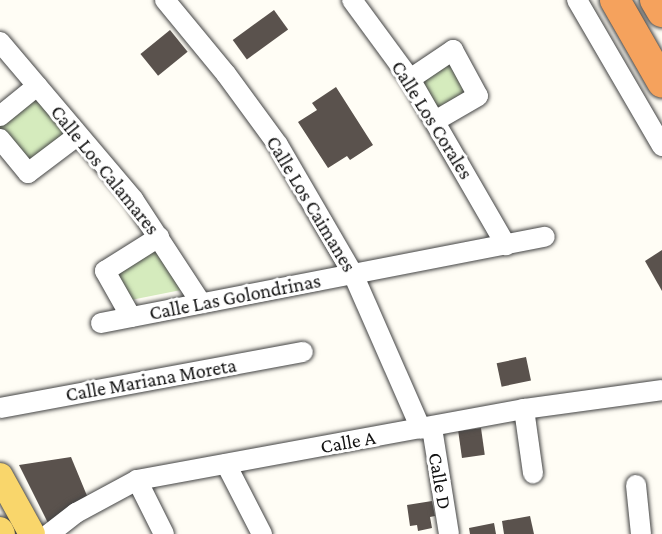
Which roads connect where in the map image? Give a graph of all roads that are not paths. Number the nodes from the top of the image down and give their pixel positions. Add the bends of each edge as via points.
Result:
1 (165, 0) edge
2 (352, 0) edge
3 (577, 0) edge
4 (615, 0) edge
5 (655, 0) edge
6 (662, 12) edge
7 (0, 42) edge
8 (410, 79) junction
9 (662, 82) edge
10 (37, 86) junction
11 (0, 116) edge
12 (435, 121) junction
13 (77, 136) junction
14 (0, 139) edge
15 (662, 146) edge
16 (159, 237) junction
17 (545, 237) dead end
18 (506, 245) junction
19 (353, 274) junction
20 (201, 303) junction
21 (131, 317) junction
22 (101, 322) dead end
23 (303, 352) dead end
24 (662, 390) edge
25 (0, 408) edge
26 (524, 410) junction
27 (426, 429) junction
28 (226, 464) junction
29 (533, 472) dead end
30 (0, 477) edge
31 (137, 480) junction
32 (636, 485) dead end
33 (0, 530) edge
34 (2, 534) edge
35 (32, 534) edge
36 (49, 534) edge
37 (164, 534) edge
38 (262, 534) edge
39 (449, 534) edge
40 (641, 534) edge

1 - 19 street, Calle Los Caimanes via 278,145
2 - 8 street, Calle Los Corales
3 - 15 street
4 - 9 highway
5 - 6 highway
7 - 10 street, Calle Los Calamares
8 - 12 street, Calle Los Corales
8 - 12 street via 453,50 478,96
10 - 11 street
10 - 13 street, Calle Los Calamares
12 - 18 street, Calle Los Corales
13 - 14 street via 28,173
13 - 16 street, Calle Los Calamares via 133,199
16 - 20 street, Calle Los Calamares
16 - 21 street via 105,271
17 - 18 street, Calle Las Golondrinas
18 - 19 street, Calle Las Golondrinas
19 - 20 street, Calle Las Golondrinas
19 - 27 street, Calle Los Caimanes
20 - 21 street, Calle Las Golondrinas
21 - 22 street, Calle Las Golondrinas
23 - 25 street, Calle Mariana Moreta
24 - 26 street, Calle A
26 - 27 street, Calle A
26 - 29 street
27 - 28 street, Calle A
27 - 39 street, Calle D
28 - 31 street, Calle A
28 - 38 street
30 - 35 main road
31 - 36 street, Calle A via 76,513
31 - 37 street
32 - 40 street
33 - 34 main road

